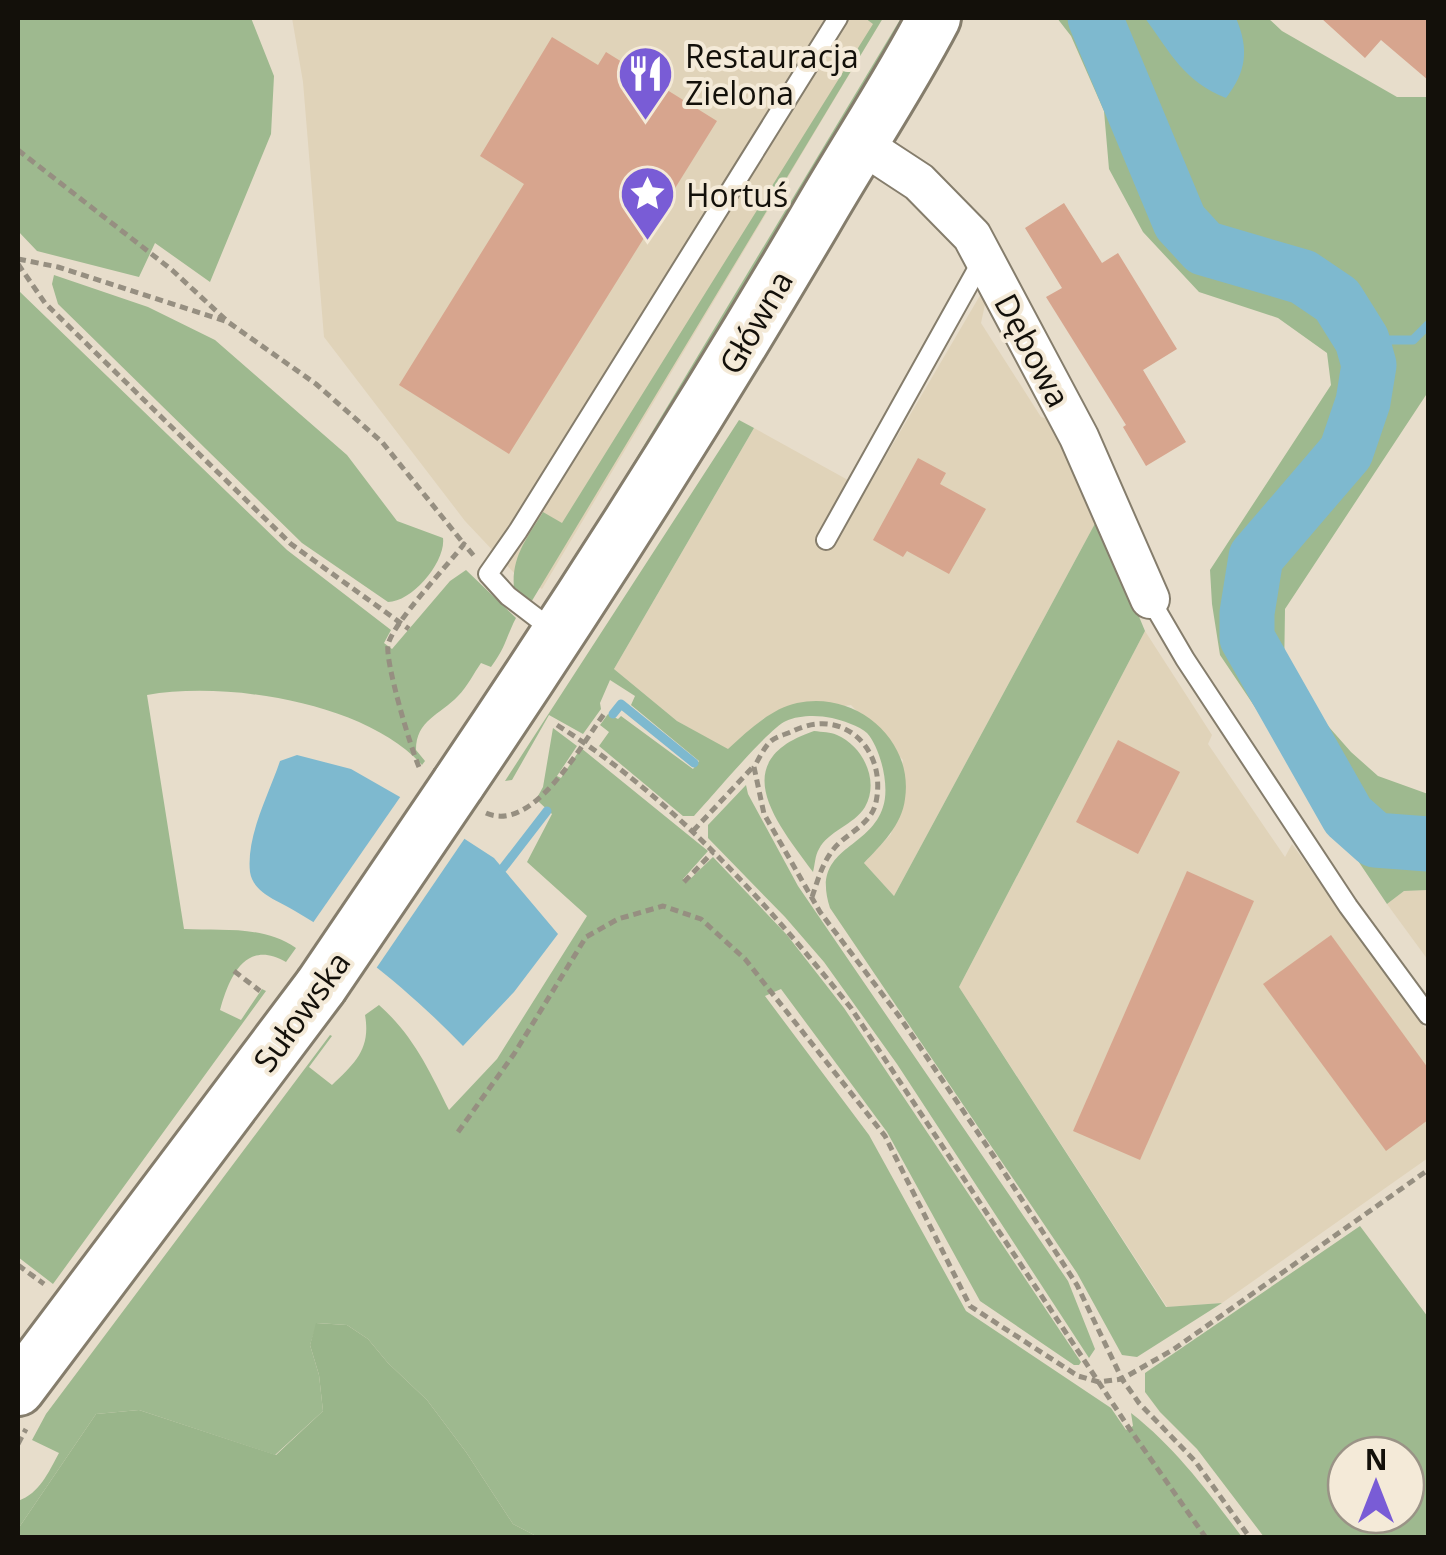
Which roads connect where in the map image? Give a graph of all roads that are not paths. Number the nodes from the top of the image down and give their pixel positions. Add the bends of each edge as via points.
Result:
1 (838, 18) edge
2 (934, 18) edge
3 (860, 144) junction
4 (984, 256) junction
5 (826, 540) dead end
6 (1150, 599) joint
7 (564, 628) junction
8 (1428, 1015) edge
9 (18, 1389) edge

1 - 7 lane via 488,574 508,596
2 - 3 main road, Główna
3 - 4 street, Dębowa via 919,182
3 - 7 main road, Główna
4 - 5 lane
4 - 6 street, Dębowa via 1079,437
6 - 8 lane via 1348,906
7 - 9 main road, Sułowska, bridge via 321,986

